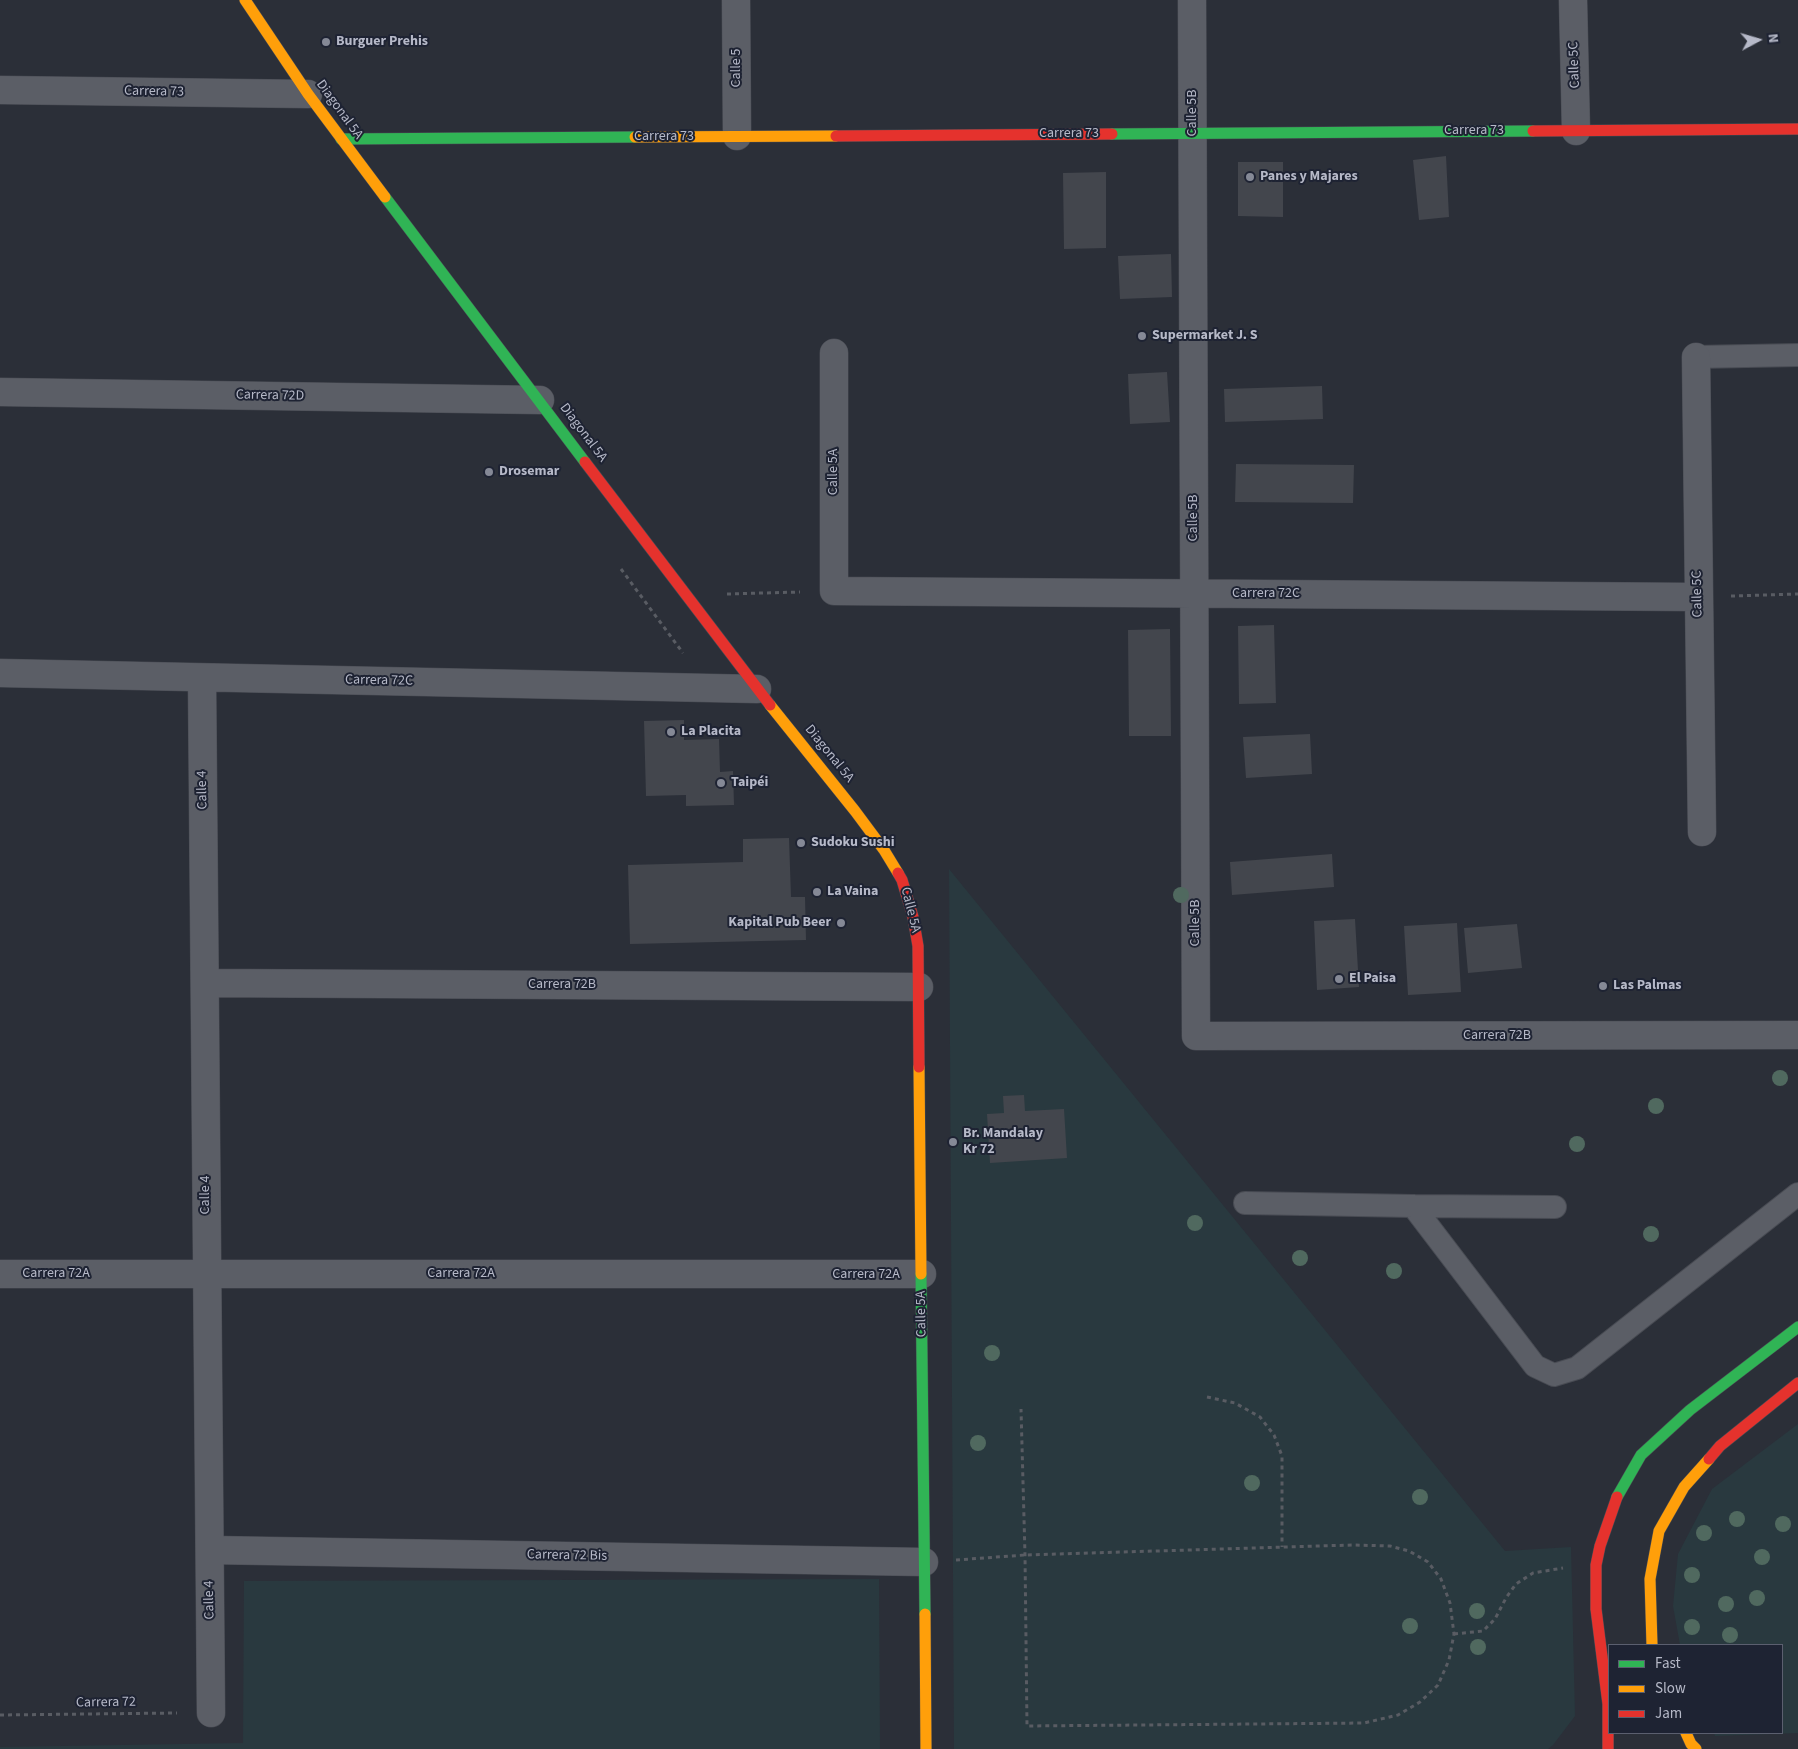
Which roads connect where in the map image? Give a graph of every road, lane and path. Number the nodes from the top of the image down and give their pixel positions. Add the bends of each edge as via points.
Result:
1 (246, 0) edge
2 (736, 0) edge
3 (1192, 0) edge
4 (1573, 0) edge
5 (0, 90) edge
6 (308, 94) junction
7 (1798, 129) edge
8 (1576, 131) junction
9 (1193, 133) junction
10 (737, 136) junction
11 (340, 139) junction
12 (834, 353) dead end
13 (1798, 355) edge
14 (1696, 357) joint
15 (0, 392) edge
16 (540, 400) junction
17 (617, 564) dead end
18 (834, 591) junction
19 (1194, 594) junction
20 (1798, 594) edge
21 (687, 596) junction
22 (1698, 597) junction
23 (0, 673) edge
24 (202, 678) junction
25 (710, 689) junction
26 (757, 689) junction
27 (1702, 832) dead end
28 (902, 880) joint
29 (205, 984) junction
30 (919, 987) junction
31 (1798, 1035) edge
32 (1196, 1036) joint
33 (1798, 1194) edge
34 (1245, 1204) dead end
35 (1413, 1206) junction
36 (1555, 1207) dead end
37 (0, 1274) edge
38 (207, 1274) junction
39 (922, 1274) junction
40 (1798, 1327) edge
41 (1798, 1383) edge
42 (1207, 1397) dead end
43 (1021, 1409) dead end
44 (1282, 1547) junction
45 (210, 1550) junction
46 (1025, 1555) junction
47 (924, 1562) junction
48 (1596, 1565) junction
49 (1454, 1634) junction
50 (1652, 1644) edge
51 (211, 1713) joint
52 (0, 1715) edge
53 (1686, 1734) edge
54 (926, 1749) edge
55 (1608, 1749) edge
56 (1696, 1749) edge

1 - 6 main road, Diagonal 5A
2 - 10 street, Calle 5
3 - 9 street, Calle 5B
4 - 8 street, Calle 5C
5 - 6 street, Carrera 73
6 - 11 main road, Diagonal 5A
7 - 8 main road, Carrera 73
8 - 9 main road, Carrera 73
9 - 10 main road, Carrera 73
9 - 19 street, Calle 5B
10 - 11 main road, Carrera 73
11 - 16 main road, Diagonal 5A
12 - 18 street, Calle 5A
13 - 14 lane
14 - 22 street, Calle 5C
15 - 16 street, Carrera 72D
16 - 21 main road, Diagonal 5A
17 - 25 path
18 - 19 street, Carrera 72C
18 - 21 path
19 - 22 street, Carrera 72C
19 - 32 street, Calle 5B
20 - 22 path
21 - 26 main road, Diagonal 5A
22 - 27 street, Calle 5C
23 - 24 street, Carrera 72C
24 - 25 street, Carrera 72C
24 - 29 street, Calle 4
25 - 26 street, Carrera 72C
26 - 28 main road, Diagonal 5A via 856,811
28 - 30 main road, Calle 5A via 918,946
29 - 30 street, Carrera 72B
29 - 38 street, Calle 4
30 - 39 main road, Calle 5A
31 - 32 street, Carrera 72B
33 - 35 lane via 1577,1368 1554,1374 1535,1366
34 - 35 lane
35 - 36 lane
37 - 38 street, Carrera 72A
38 - 39 street, Carrera 72A
38 - 45 street, Calle 4
39 - 47 main road, Calle 5A
40 - 48 main road via 1690,1410 1641,1455 1617,1498
41 - 50 main road via 1720,1446 1684,1487 1659,1531 1650,1579
42 - 44 path via 1235,1403 1260,1417 1274,1435 1282,1456
43 - 46 path
44 - 46 path
44 - 49 path via 1390,1546 1409,1551 1428,1562 1441,1579 1450,1603
45 - 47 street, Carrera 72 Bis
45 - 51 street, Calle 4
46 - 47 path
46 - 49 path via 1027,1726 1364,1722 1398,1715 1420,1702 1438,1685 1449,1660
47 - 54 main road, Calle 5A
48 - 49 path via 1533,1573 1516,1584 1495,1619 1483,1631
48 - 55 main road via 1596,1609 1608,1704
51 - 52 path, Carrera 72
53 - 56 main road

